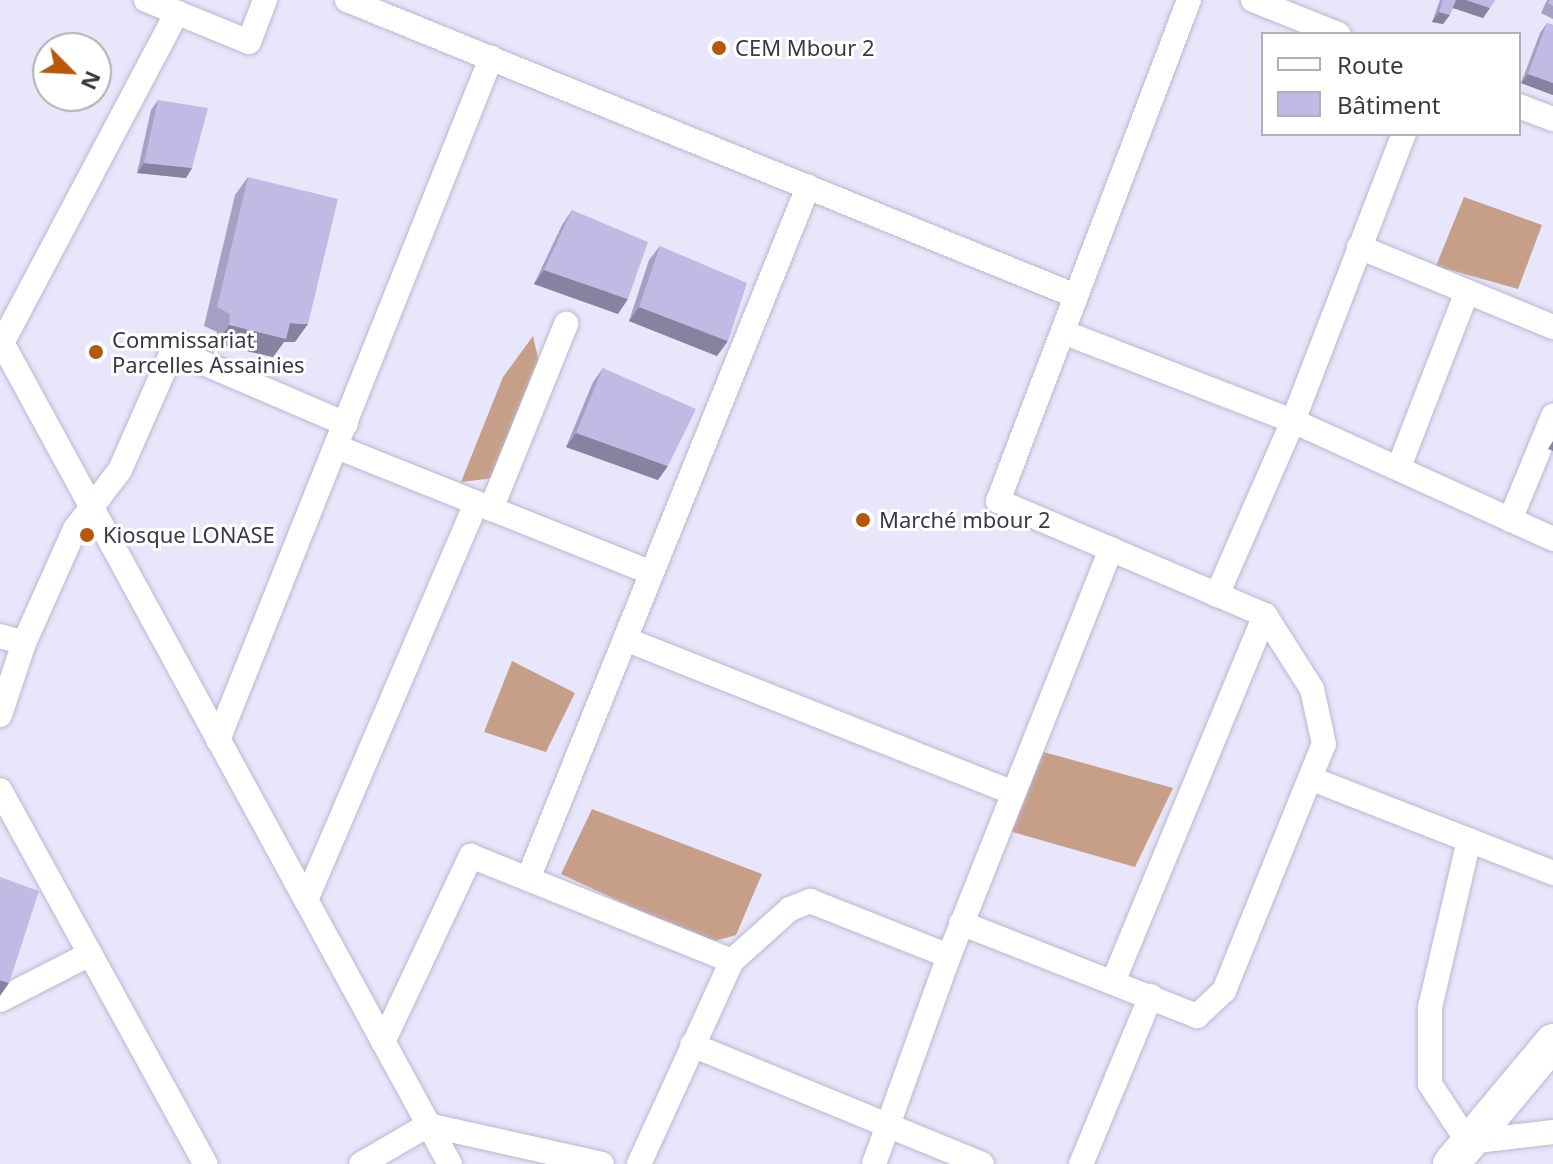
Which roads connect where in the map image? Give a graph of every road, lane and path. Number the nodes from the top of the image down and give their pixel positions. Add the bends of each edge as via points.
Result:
1 (146, 0) edge
2 (265, 0) edge
3 (347, 0) edge
4 (1189, 0) edge
5 (1253, 0) edge
6 (177, 13) junction
7 (1333, 32) edge
8 (491, 58) junction
9 (1521, 107) edge
10 (1553, 119) edge
11 (1403, 136) edge
12 (808, 187) junction
13 (1359, 247) junction
14 (1467, 292) junction
15 (1076, 296) junction
16 (566, 324) dead end
17 (1553, 327) edge
18 (1063, 332) junction
19 (1, 341) edge
20 (1553, 416) edge
21 (1293, 421) junction
22 (346, 424) junction
23 (337, 447) junction
24 (1399, 467) junction
25 (91, 506) junction
26 (484, 506) junction
27 (1510, 520) junction
28 (1553, 539) edge
29 (1111, 549) junction
30 (652, 573) junction
31 (1217, 595) junction
32 (1265, 615) junction
33 (0, 636) edge
34 (625, 639) junction
35 (24, 643) junction
36 (0, 715) edge
37 (218, 740) junction
38 (1312, 779) junction
39 (0, 790) edge
40 (1012, 792) junction
41 (1469, 840) junction
42 (1553, 873) edge
43 (528, 879) junction
44 (306, 900) junction
45 (961, 923) junction
46 (90, 954) junction
47 (949, 956) junction
48 (732, 961) junction
49 (1113, 982) junction
50 (1151, 996) junction
51 (0, 1000) edge
52 (383, 1042) junction
53 (1553, 1042) edge
54 (692, 1045) junction
55 (888, 1124) junction
56 (428, 1125) junction
57 (1553, 1132) edge
58 (1459, 1153) edge
59 (206, 1164) edge
60 (361, 1164) edge
61 (450, 1164) edge
62 (602, 1164) edge
63 (639, 1164) edge
64 (874, 1164) edge
65 (982, 1164) edge
66 (1081, 1164) edge

1 - 6 street
2 - 6 street via 249,42
3 - 8 street
4 - 15 street
5 - 7 street
6 - 19 street
8 - 12 street
8 - 22 street
9 - 10 street
11 - 13 street
12 - 15 street
12 - 30 street
13 - 14 street
13 - 21 street
14 - 17 street
14 - 24 street
15 - 18 street
16 - 26 street
18 - 21 street
18 - 29 street via 998,501
19 - 25 street
20 - 27 street
21 - 24 street
21 - 31 street
22 - 23 street
22 - 25 street via 173,350 120,470
23 - 26 street
23 - 37 street
24 - 27 street
25 - 35 street via 75,529
25 - 37 street
26 - 30 street
26 - 44 street
27 - 28 street
29 - 31 street
29 - 40 street
30 - 34 street
31 - 32 street
32 - 38 street via 1298,661 1320,715 1324,744
32 - 49 street
33 - 35 street
34 - 40 street
34 - 43 street
35 - 36 street
37 - 44 street
38 - 41 street
38 - 50 street via 1213,1006 1197,1016
39 - 46 street
40 - 45 street
41 - 42 street
41 - 58 street via 1430,1007 1430,1084
43 - 48 street
43 - 52 street via 471,856
44 - 52 street
45 - 47 street
45 - 49 street
46 - 51 street
46 - 59 street
47 - 48 street via 810,901 790,909
47 - 55 street
48 - 54 street
49 - 50 street
50 - 66 street
52 - 56 street
53 - 58 street
54 - 55 street
54 - 63 street
55 - 64 street
55 - 65 street
56 - 60 street
56 - 61 street
56 - 62 street
57 - 58 street

